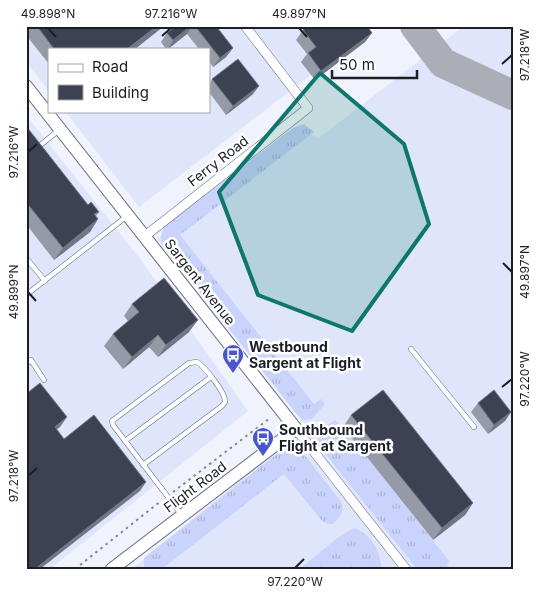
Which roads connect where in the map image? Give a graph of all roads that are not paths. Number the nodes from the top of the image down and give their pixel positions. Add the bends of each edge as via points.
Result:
1 (245, 26) edge
2 (29, 94) edge
3 (60, 129) junction
4 (32, 140) edge
5 (128, 215) junction
6 (144, 236) junction
7 (26, 258) edge
8 (45, 280) junction
9 (26, 295) edge
10 (411, 350) dead end
11 (26, 364) edge
12 (211, 377) junction
13 (44, 380) dead end
14 (474, 427) dead end
15 (296, 429) junction
16 (125, 441) junction
17 (143, 465) junction
18 (182, 516) junction
19 (112, 569) edge
20 (406, 569) edge

1 - 6 street, Ferry Road via 308,108
2 - 3 street, Sargent Avenue
3 - 4 lane via 38,147
3 - 5 street, Sargent Avenue
5 - 6 street, Sargent Avenue
5 - 8 lane
6 - 15 street, Sargent Avenue
7 - 8 lane
8 - 9 lane
10 - 14 lane
11 - 13 lane via 31,360
12 - 16 lane
12 - 16 lane via 201,364 189,363 114,418 113,425
12 - 17 lane via 225,398 222,406
15 - 18 street, Flight Road
15 - 20 street, Sargent Avenue
16 - 17 lane
17 - 18 lane
18 - 19 street, Flight Road

